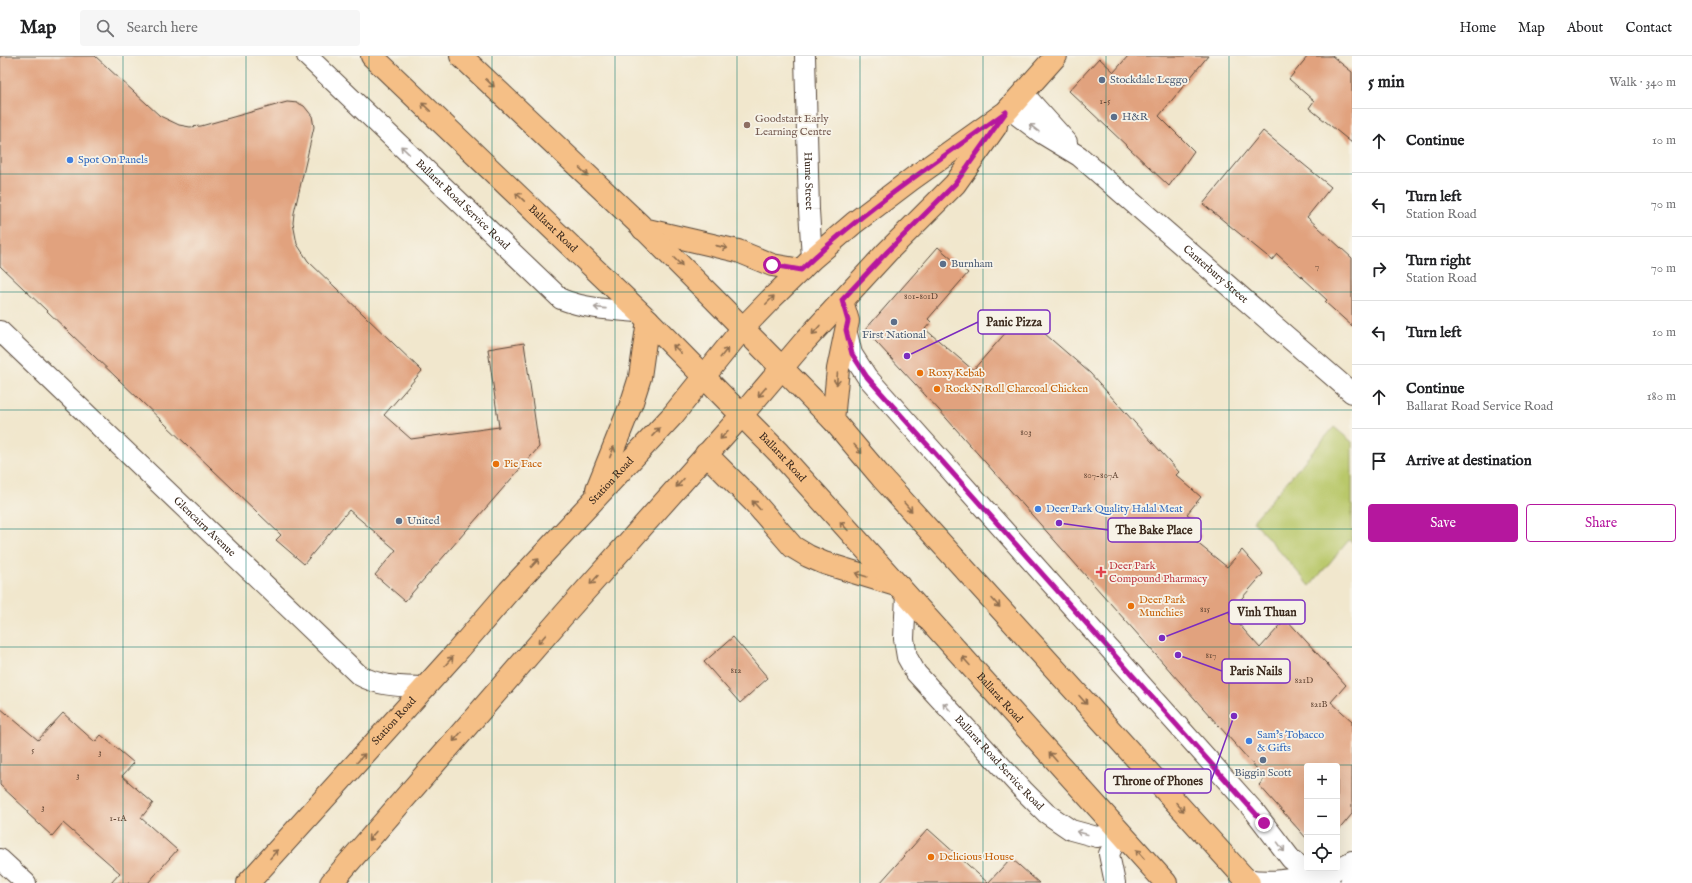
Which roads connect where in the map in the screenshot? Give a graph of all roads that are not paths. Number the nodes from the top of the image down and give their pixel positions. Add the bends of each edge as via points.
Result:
1 (307, 56) edge
2 (372, 56) edge
3 (461, 56) edge
4 (805, 56) edge
5 (1056, 56) edge
6 (1013, 105) junction
7 (643, 229) junction
8 (807, 264) junction
9 (842, 300) junction
10 (643, 316) junction
11 (743, 328) junction
12 (846, 330) junction
13 (0, 331) edge
14 (783, 368) junction
15 (704, 377) junction
16 (1352, 393) edge
17 (741, 416) junction
18 (833, 420) junction
19 (706, 454) junction
20 (592, 502) junction
21 (902, 590) junction
22 (425, 687) junction
23 (1120, 832) junction
24 (0, 859) edge
25 (1352, 861) edge
26 (1323, 879) edge
27 (1352, 879) edge
28 (1247, 881) edge
29 (26, 883) edge
30 (248, 883) edge
31 (331, 883) edge
32 (1115, 883) edge
33 (1166, 883) edge
34 (1350, 883) edge

10 -> 1 street, Ballarat Road Service Road via 594,308 561,299
10 -> 2 main road, Ballarat Road
3 -> 7 main road
4 - 8 street, Hume Street via 808,149
5 - 6 main road, Station Road
6 - 8 main road, Station Road via 854,223
6 - 9 main road, Station Road via 955,184
6 - 16 street, Canterbury Street via 1079,156
7 -> 8 main road via 738,251 772,265
7 -> 11 main road
11 -> 8 main road, Station Road
9 - 12 main road via 848,321
9 -> 14 main road, Station Road
15 -> 10 main road, Ballarat Road
20 -> 10 main road via 640,377
11 - 14 main road
15 -> 11 main road, Station Road
12 -> 18 main road via 838,369
12 -> 26 street via 852,354 867,377 1255,812 1287,855 1308,872
13 - 22 street, Glencairn Avenue via 359,675 376,683
14 -> 17 main road, Station Road
14 - 18 main road
15 - 17 main road, Ballarat Road
20 -> 15 main road, Station Road via 673,415
17 -> 19 main road, Station Road
21 -> 17 main road, Ballarat Road via 779,453
18 -> 28 main road via 882,478
21 -> 19 main road via 824,564 793,547 754,502
19 -> 31 main road, Station Road
22 -> 20 main road, Station Road
23 -> 21 main road, Ballarat Road
23 -> 21 street, Ballarat Road Service Road via 1097,836 1071,830 1046,813 916,673 907,657
30 -> 22 main road, Station Road
23 - 32 street via 1109,854
33 -> 23 main road, Ballarat Road
24 - 29 street
25 - 26 street
26 - 28 street via 1310,875 1270,883
27 - 34 street

